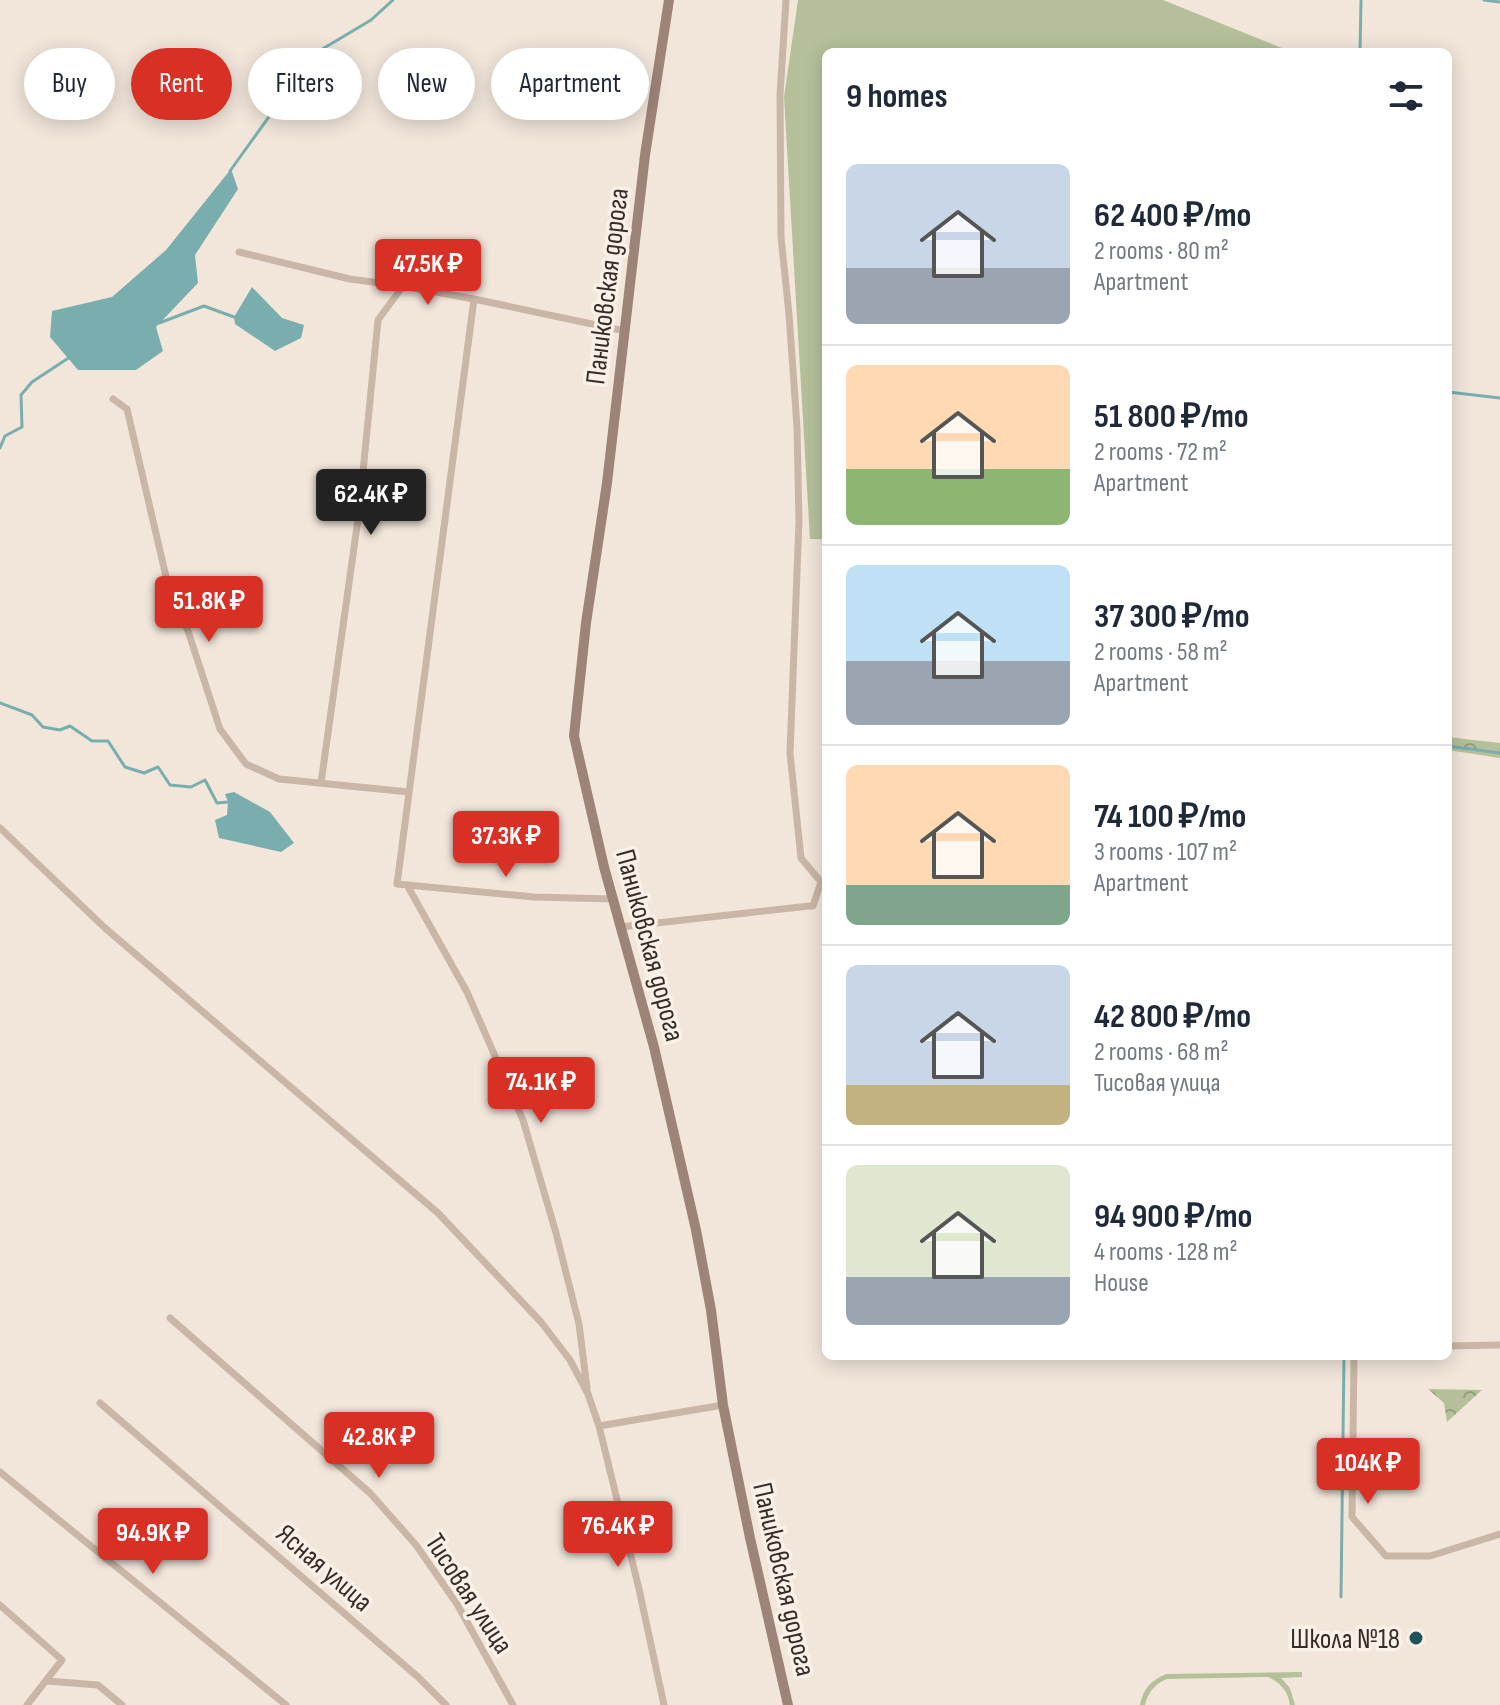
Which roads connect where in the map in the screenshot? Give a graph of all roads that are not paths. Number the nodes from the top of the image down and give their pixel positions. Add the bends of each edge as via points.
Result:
1 (669, 0) edge
2 (786, 0) edge
3 (239, 252) dead end
4 (403, 286) junction
5 (474, 299) junction
6 (625, 331) junction
7 (113, 399) dead end
8 (321, 783) junction
9 (409, 792) junction
10 (0, 828) edge
11 (407, 885) junction
12 (613, 899) junction
13 (621, 927) junction
14 (170, 1318) dead end
15 (1500, 1345) edge
16 (1452, 1346) edge
17 (1354, 1360) edge
18 (588, 1394) junction
19 (100, 1403) dead end
20 (723, 1405) junction
21 (599, 1426) junction
22 (0, 1472) edge
23 (1500, 1534) edge
24 (0, 1605) edge
25 (47, 1681) junction
26 (27, 1705) edge
27 (122, 1705) edge
28 (286, 1705) edge
29 (446, 1705) edge
30 (513, 1705) edge
31 (664, 1705) edge
32 (788, 1705) edge

1 - 6 street, Паниковская дорога
2 - 13 street via 781,237 799,521 790,753 801,858 821,882 813,906
3 - 4 street
4 - 5 street
4 - 8 street via 378,320 359,512
5 - 6 street
5 - 9 street
6 - 12 street, Паниковская дорога via 574,736
7 - 8 street via 127,409 168,585 220,729 246,764 279,779
8 - 9 street
9 - 11 street via 397,884
10 - 18 street via 105,928 438,1213 541,1322
11 - 12 street
11 - 18 street via 467,992 523,1120 579,1324
12 - 13 street, Паниковская дорога
13 - 20 street, Паниковская дорога via 699,1244
14 - 30 street, Тисовая улица via 370,1493 416,1545 457,1604
15 - 16 street
17 - 23 street via 1352,1517 1386,1556 1430,1556
18 - 21 street
19 - 29 street, Ясная улица
20 - 21 street
20 - 32 street, Паниковская дорога
21 - 31 street
22 - 28 street
24 - 25 street via 62,1660
25 - 26 street
25 - 27 street via 98,1685

